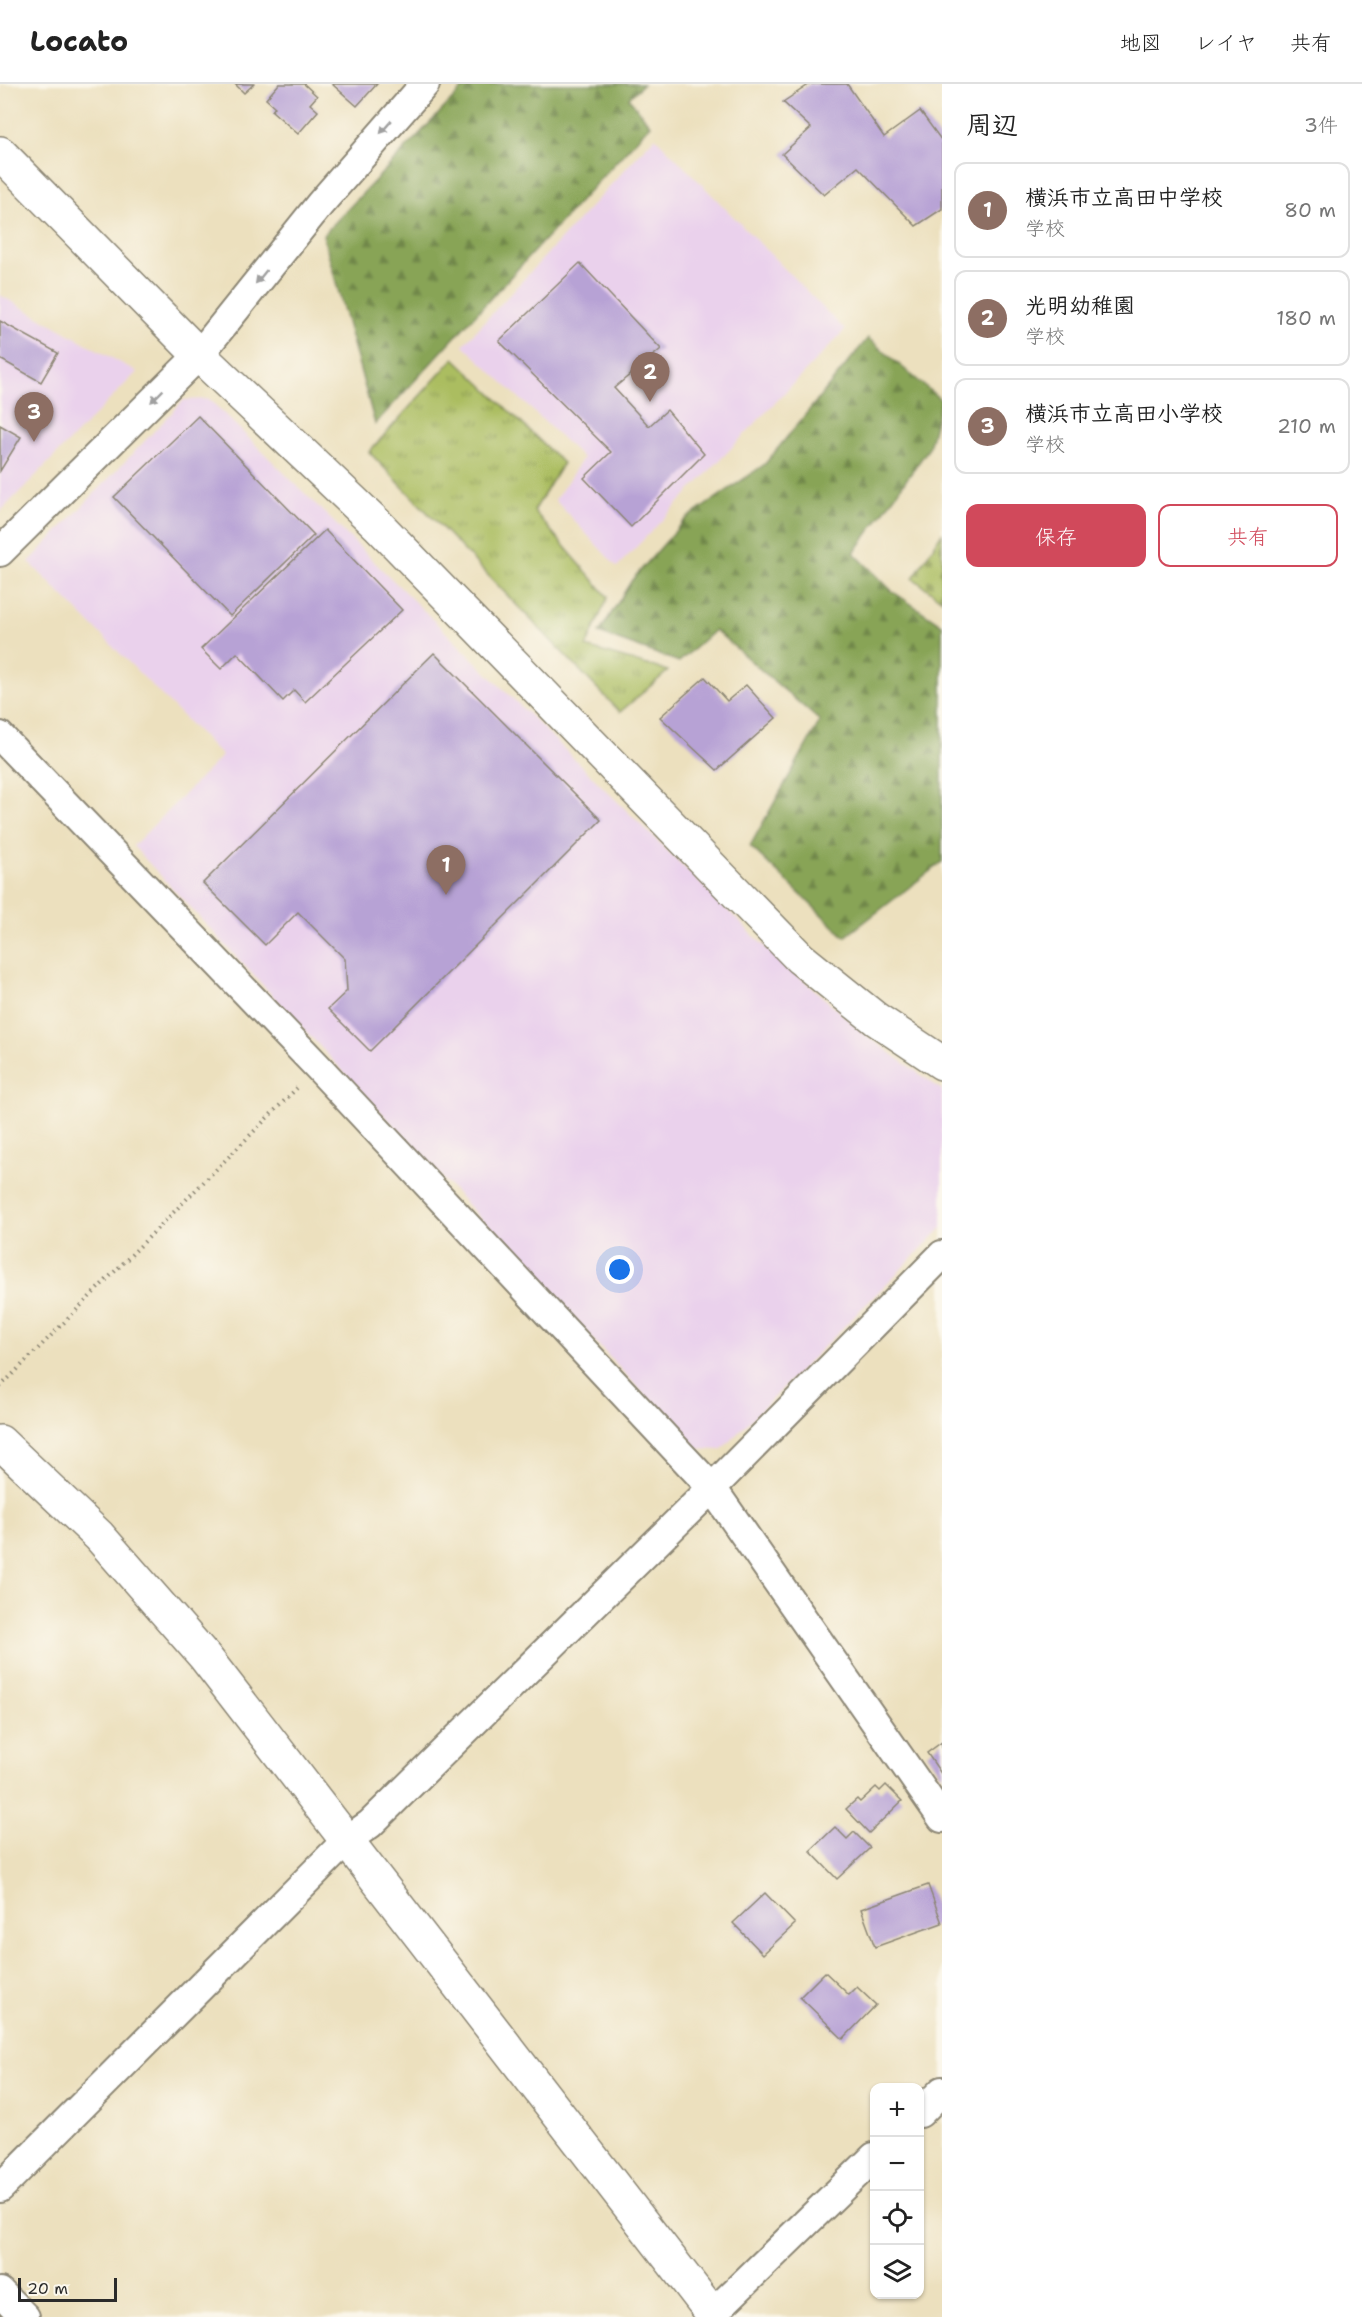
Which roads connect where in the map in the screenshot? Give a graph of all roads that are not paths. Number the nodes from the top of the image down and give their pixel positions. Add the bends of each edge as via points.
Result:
1 (425, 84) edge
2 (0, 153) edge
3 (199, 355) junction
4 (0, 552) edge
5 (0, 736) edge
6 (942, 1063) edge
7 (942, 1255) edge
8 (0, 1442) edge
9 (712, 1488) junction
10 (942, 1818) edge
11 (347, 1840) junction
12 (942, 2091) edge
13 (924, 2109) edge
14 (870, 2161) edge
15 (0, 2188) edge
16 (0, 2292) edge
17 (712, 2316) edge
18 (25, 2317) edge

1 -> 3 street via 320,204
2 - 3 street
3 -> 4 street
3 - 6 street via 378,525 800,958 876,1020
5 - 9 street via 318,1067
7 - 9 street
8 - 11 street via 99,1536 198,1648
9 - 10 street
9 - 11 street via 370,1824
11 - 15 street
11 - 17 street
12 - 13 street
14 - 17 street
16 - 18 street

